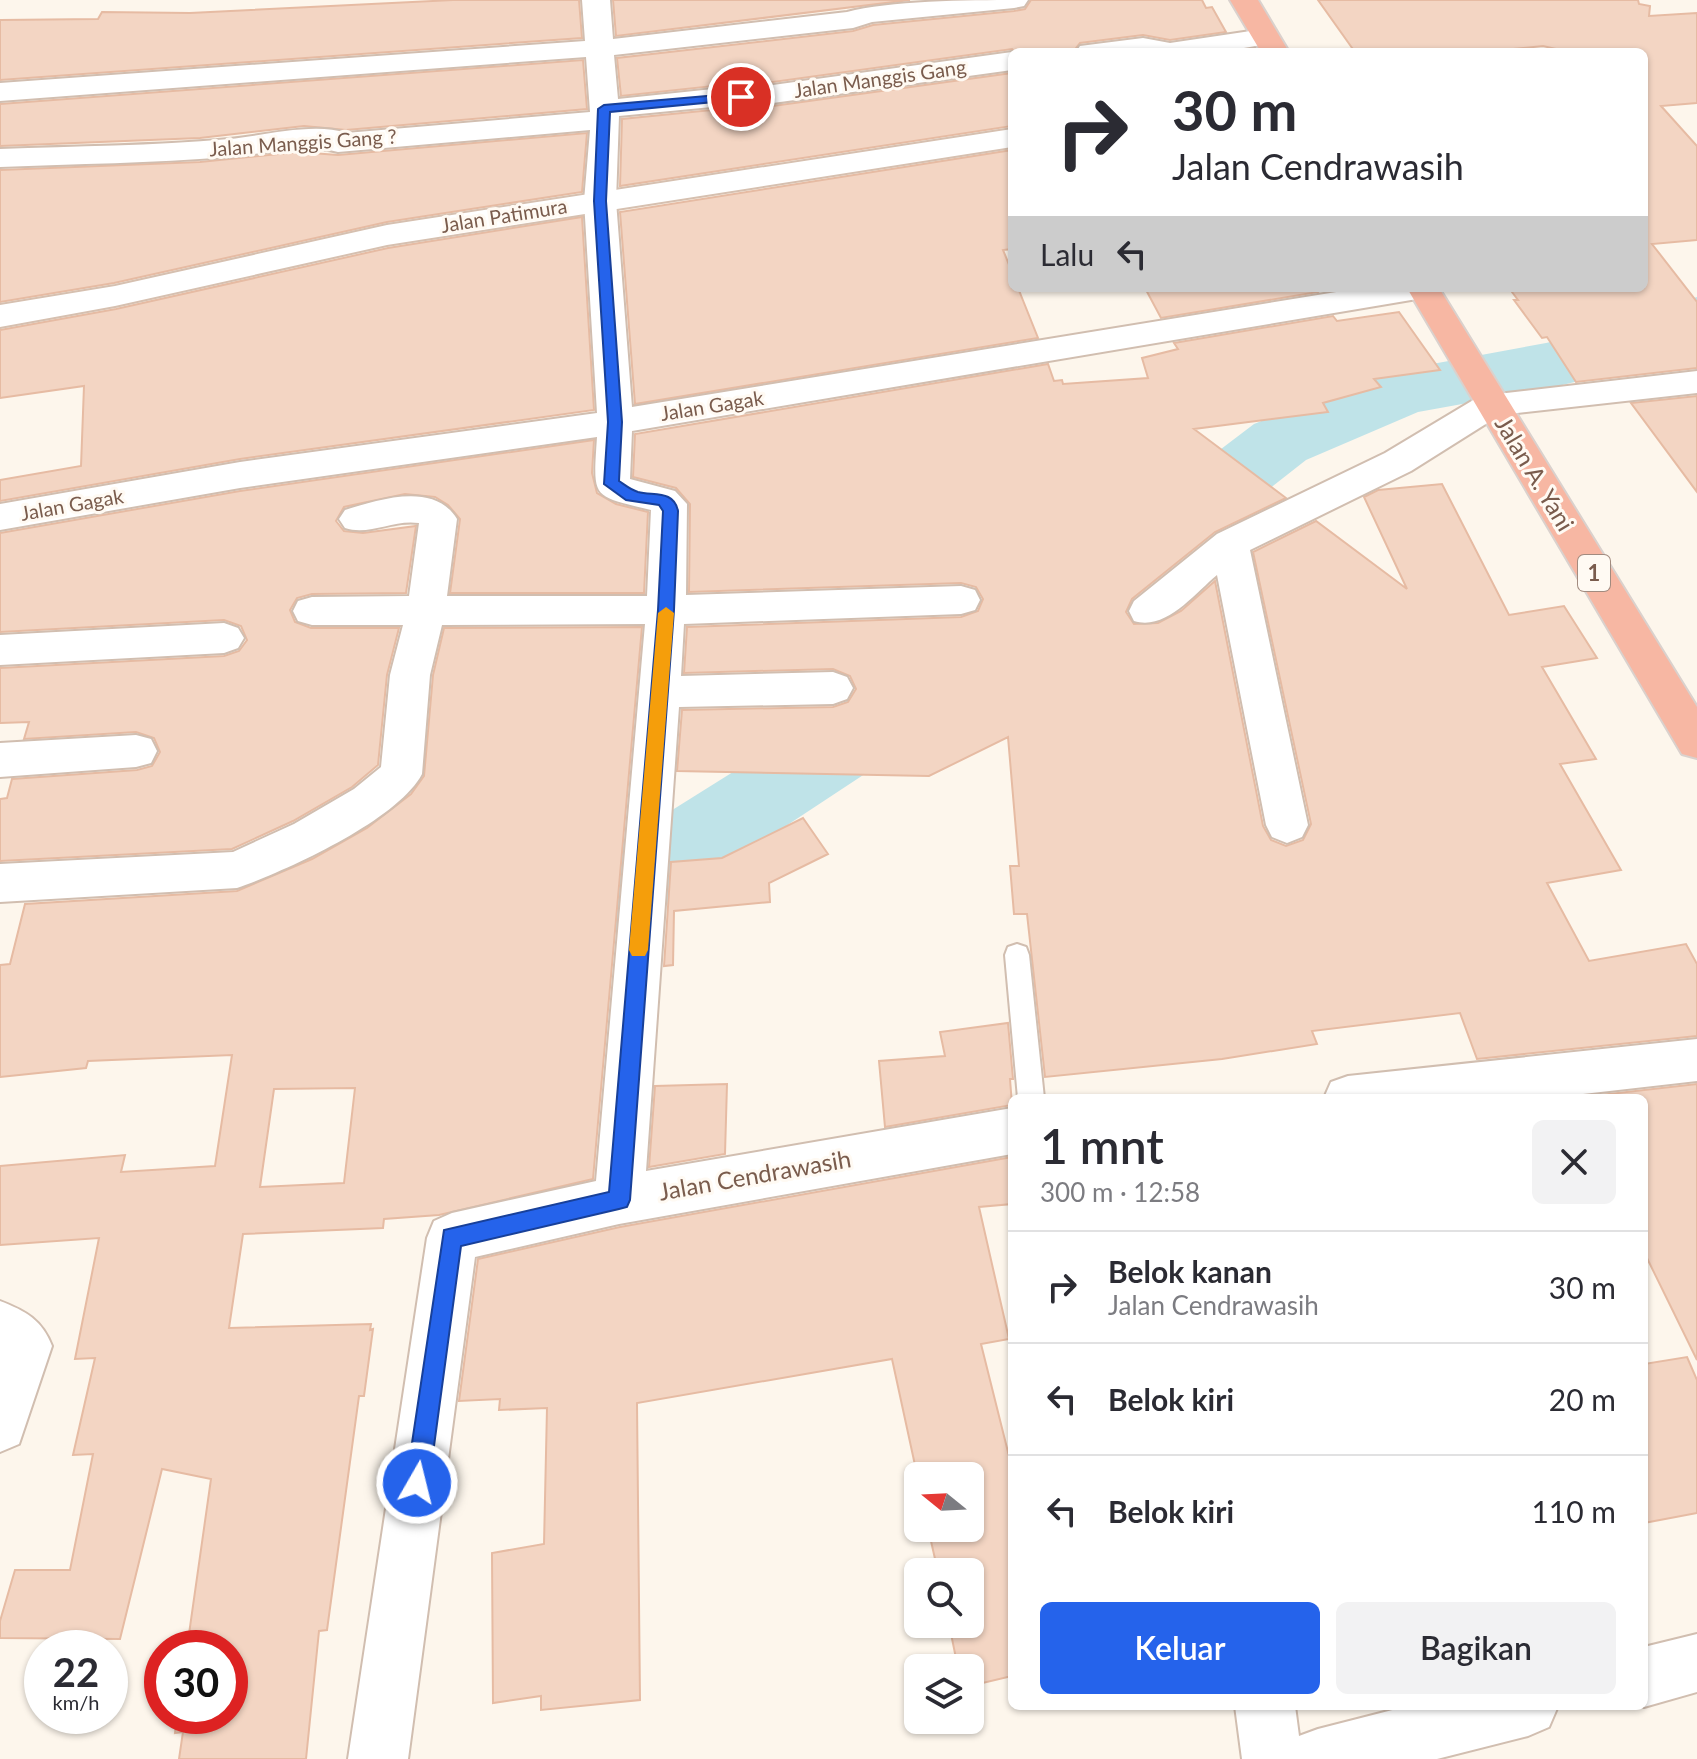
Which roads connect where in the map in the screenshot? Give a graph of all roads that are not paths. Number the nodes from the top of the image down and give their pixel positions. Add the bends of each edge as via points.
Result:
1 (596, 0) edge
2 (1014, 0) edge
3 (1244, 0) edge
4 (1269, 44) edge
5 (600, 48) junction
6 (1125, 48) edge
7 (1154, 48) edge
8 (1212, 48) edge
9 (1008, 62) edge
10 (0, 92) edge
11 (605, 114) junction
12 (1008, 139) edge
13 (0, 158) edge
14 (600, 201) junction
15 (1399, 292) edge
16 (1425, 292) edge
17 (0, 316) edge
18 (1697, 382) edge
19 (1490, 401) junction
20 (615, 422) junction
21 (0, 517) edge
22 (358, 519) dead end
23 (1230, 544) junction
24 (961, 600) dead end
25 (666, 610) junction
26 (312, 611) dead end
27 (426, 611) junction
28 (1148, 611) dead end
29 (224, 638) dead end
30 (0, 650) edge
31 (833, 688) dead end
32 (659, 692) junction
33 (1697, 742) edge
34 (136, 751) dead end
35 (0, 760) edge
36 (1287, 825) dead end
37 (0, 883) edge
38 (1017, 955) dead end
39 (1697, 1060) edge
40 (1031, 1094) edge
41 (1385, 1094) edge
42 (1008, 1132) edge
43 (619, 1200) junction
44 (0, 1327) edge
45 (0, 1425) edge
46 (1697, 1663) edge
47 (1648, 1676) edge
48 (1266, 1710) edge
49 (1512, 1710) edge
50 (378, 1759) edge
51 (1272, 1759) edge
52 (1318, 1759) edge

1 - 5 street
2 - 5 street
3 - 4 highway
4 - 8 street
5 - 10 street
5 - 11 street
6 - 7 street
9 - 11 street, Jalan Manggis Gang
11 - 13 street, Jalan Manggis Gang ? via 338,143 296,140
11 - 14 street
12 - 14 street, Jalan Patimura
14 - 17 street, Jalan Patimura via 387,235
14 - 20 street
15 - 20 street, Jalan Gagak
16 - 19 highway, Jalan A. Yani / 1
18 - 19 street
19 - 23 street via 1398,462
19 - 33 highway, Jalan A. Yani / 1
20 - 21 street, Jalan Gagak via 240,475
20 - 25 street via 612,484 631,496 669,504
22 - 27 street via 419,509 438,519
23 - 28 street
23 - 36 street
24 - 25 street
25 - 27 street
25 - 32 street
26 - 27 street
27 - 37 street via 410,675 401,774 369,801 285,850 237,870
29 - 30 street
31 - 32 street
32 - 43 street
34 - 35 street
38 - 40 lane
39 - 41 street
42 - 43 street, Jalan Cendrawasih
43 - 50 street, Jalan Cendrawasih via 452,1238
44 - 45 street via 26,1346
46 - 47 street
48 - 51 street
49 - 52 street

